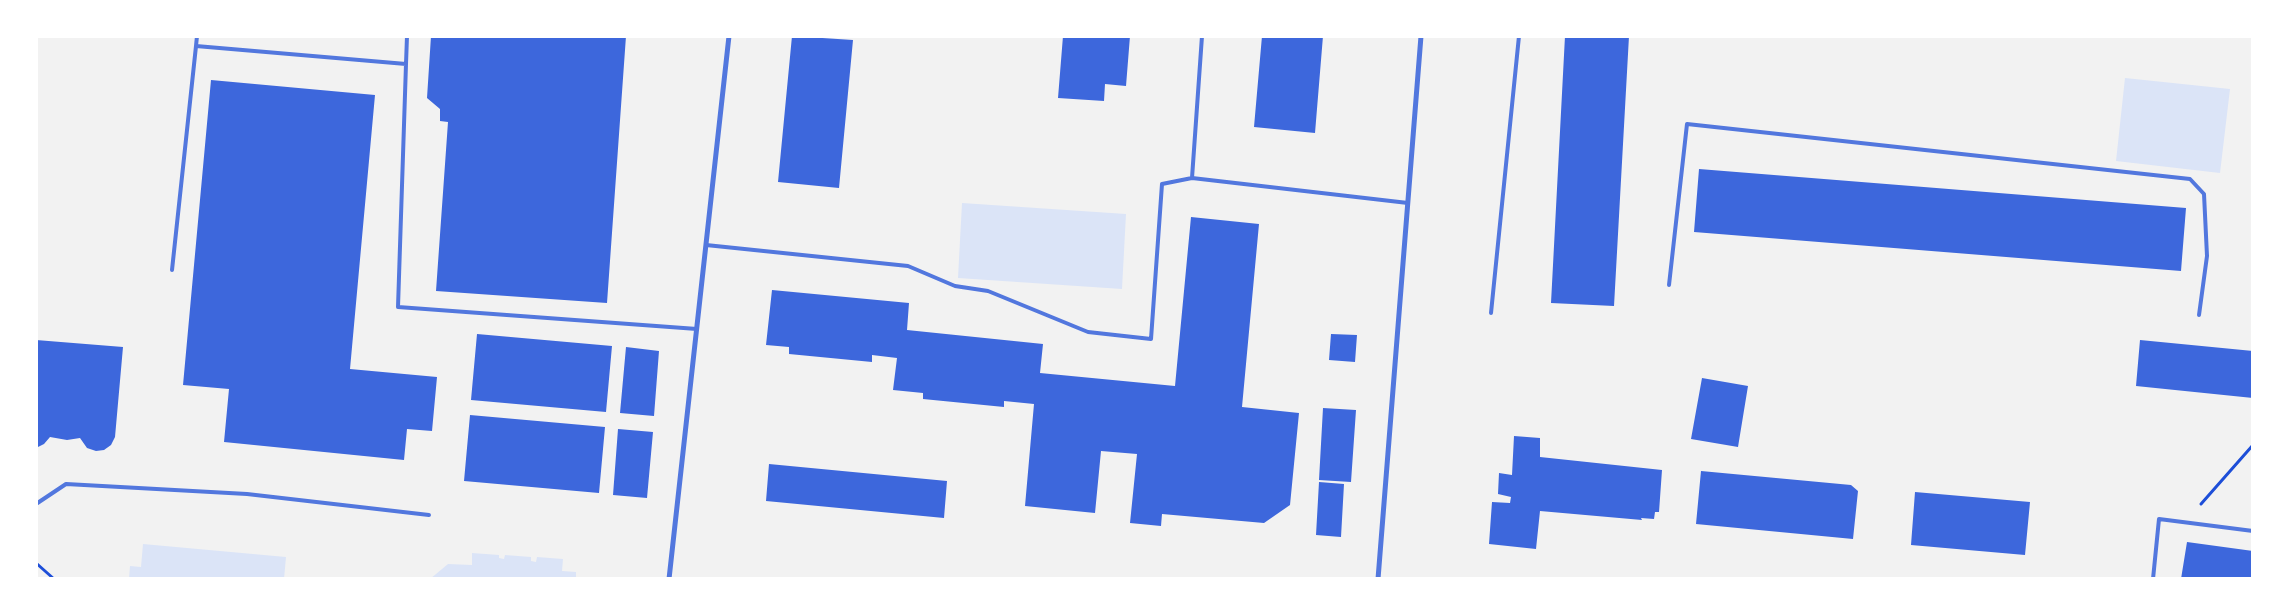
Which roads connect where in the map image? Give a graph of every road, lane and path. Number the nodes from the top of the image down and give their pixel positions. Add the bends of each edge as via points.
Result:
1 (197, 36) edge
2 (407, 36) edge
3 (730, 36) edge
4 (1202, 36) edge
5 (1421, 36) edge
6 (1519, 36) edge
7 (196, 46) junction
8 (406, 64) junction
9 (1192, 178) junction
10 (1408, 203) junction
11 (706, 245) junction
12 (172, 270) dead end
13 (1669, 285) dead end
14 (1491, 313) dead end
15 (2199, 315) dead end
16 (697, 329) junction
17 (2253, 445) edge
18 (36, 504) edge
19 (430, 515) dead end
20 (2186, 522) junction
21 (2253, 531) edge
22 (36, 562) edge
23 (54, 579) edge
24 (669, 579) edge
25 (1378, 579) edge
26 (2153, 579) edge

1 - 7 lane
2 - 8 lane
3 - 11 street
4 - 9 lane
5 - 10 street
6 - 14 lane
7 - 8 lane
7 - 12 lane
8 - 16 lane via 398,307
9 - 10 lane
9 - 11 lane via 1162,184 1150,339 1088,332 988,291 955,286 908,266
10 - 25 street
11 - 16 street
13 - 15 lane via 1687,124 2190,179 2204,194 2207,256
16 - 24 street
17 - 20 path
18 - 19 lane via 66,484 248,494
20 - 21 lane
20 - 26 lane via 2160,519
22 - 23 path

